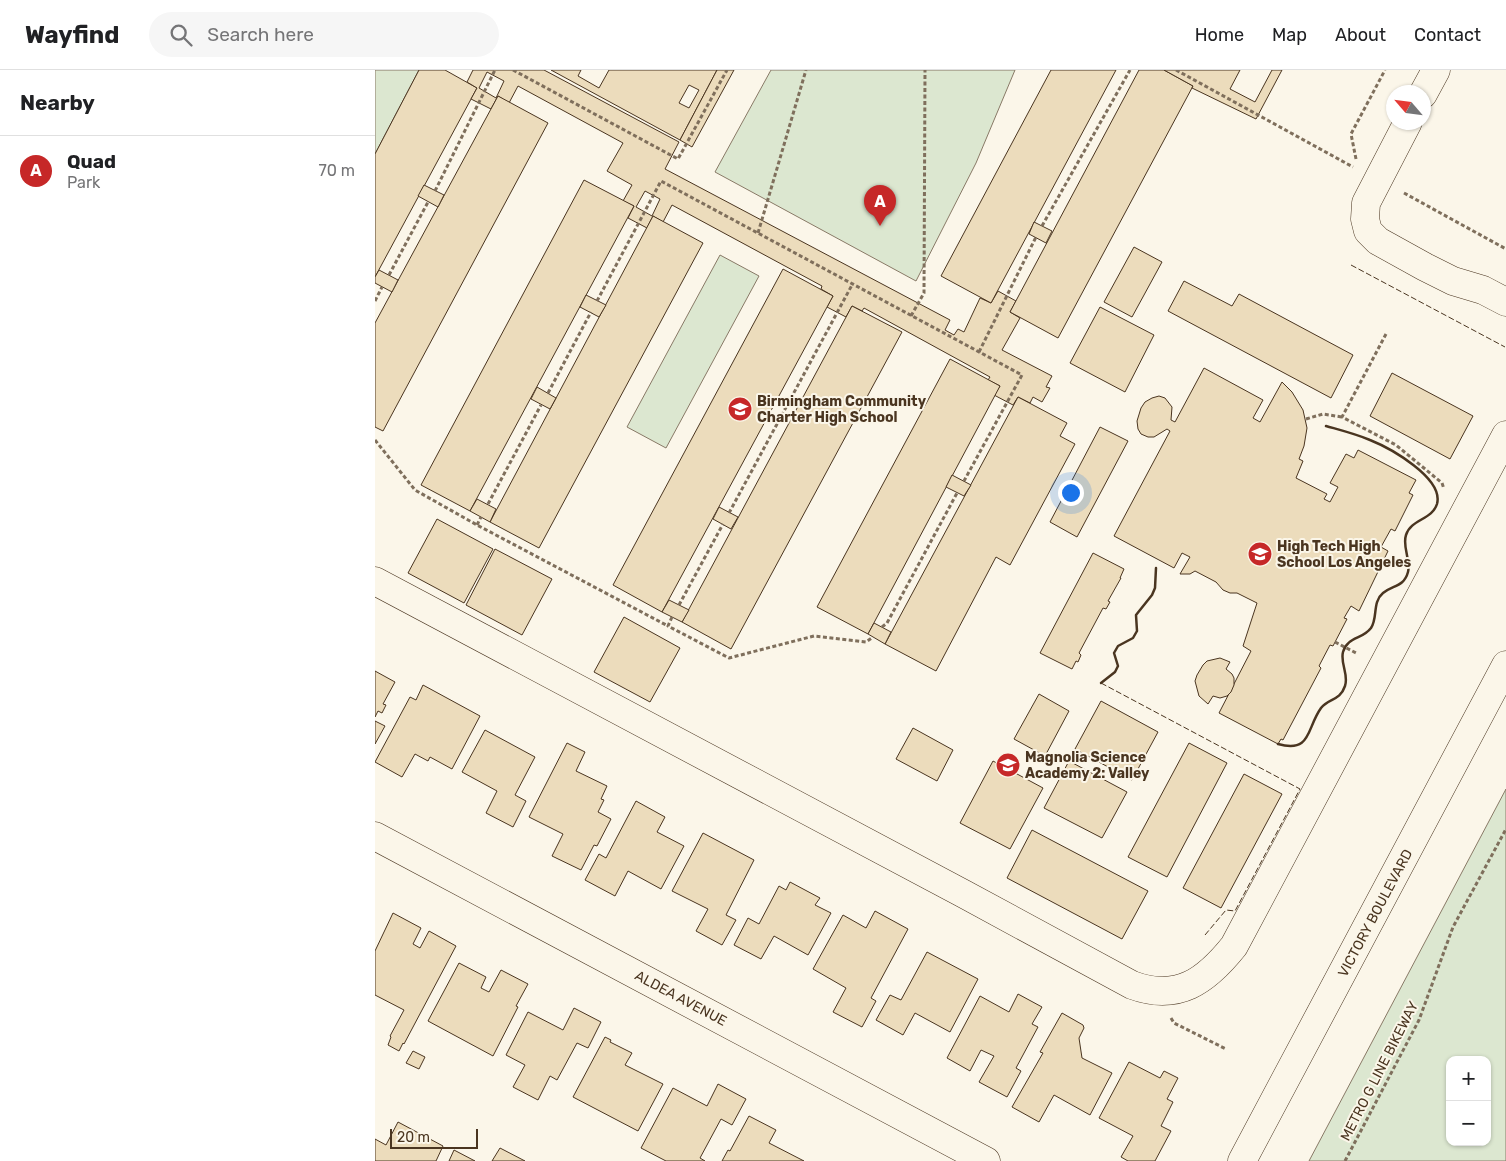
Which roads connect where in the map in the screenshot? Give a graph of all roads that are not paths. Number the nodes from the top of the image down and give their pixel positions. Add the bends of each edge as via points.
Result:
1 (1436, 70) edge
2 (1428, 85) edge
3 (1404, 130) edge
4 (1506, 302) edge
5 (1506, 435) edge
6 (375, 581) edge
7 (1506, 665) edge
8 (375, 836) edge
9 (986, 1161) edge
10 (1242, 1161) edge

1 - 2 street
3 - 4 street via 1366,203 1368,231 1378,241 1432,271
5 - 6 street via 1234,946 1219,965 1177,990 1159,992 1132,985
7 - 10 street, VICTORY BOULEVARD
8 - 9 street, ALDEA AVENUE

